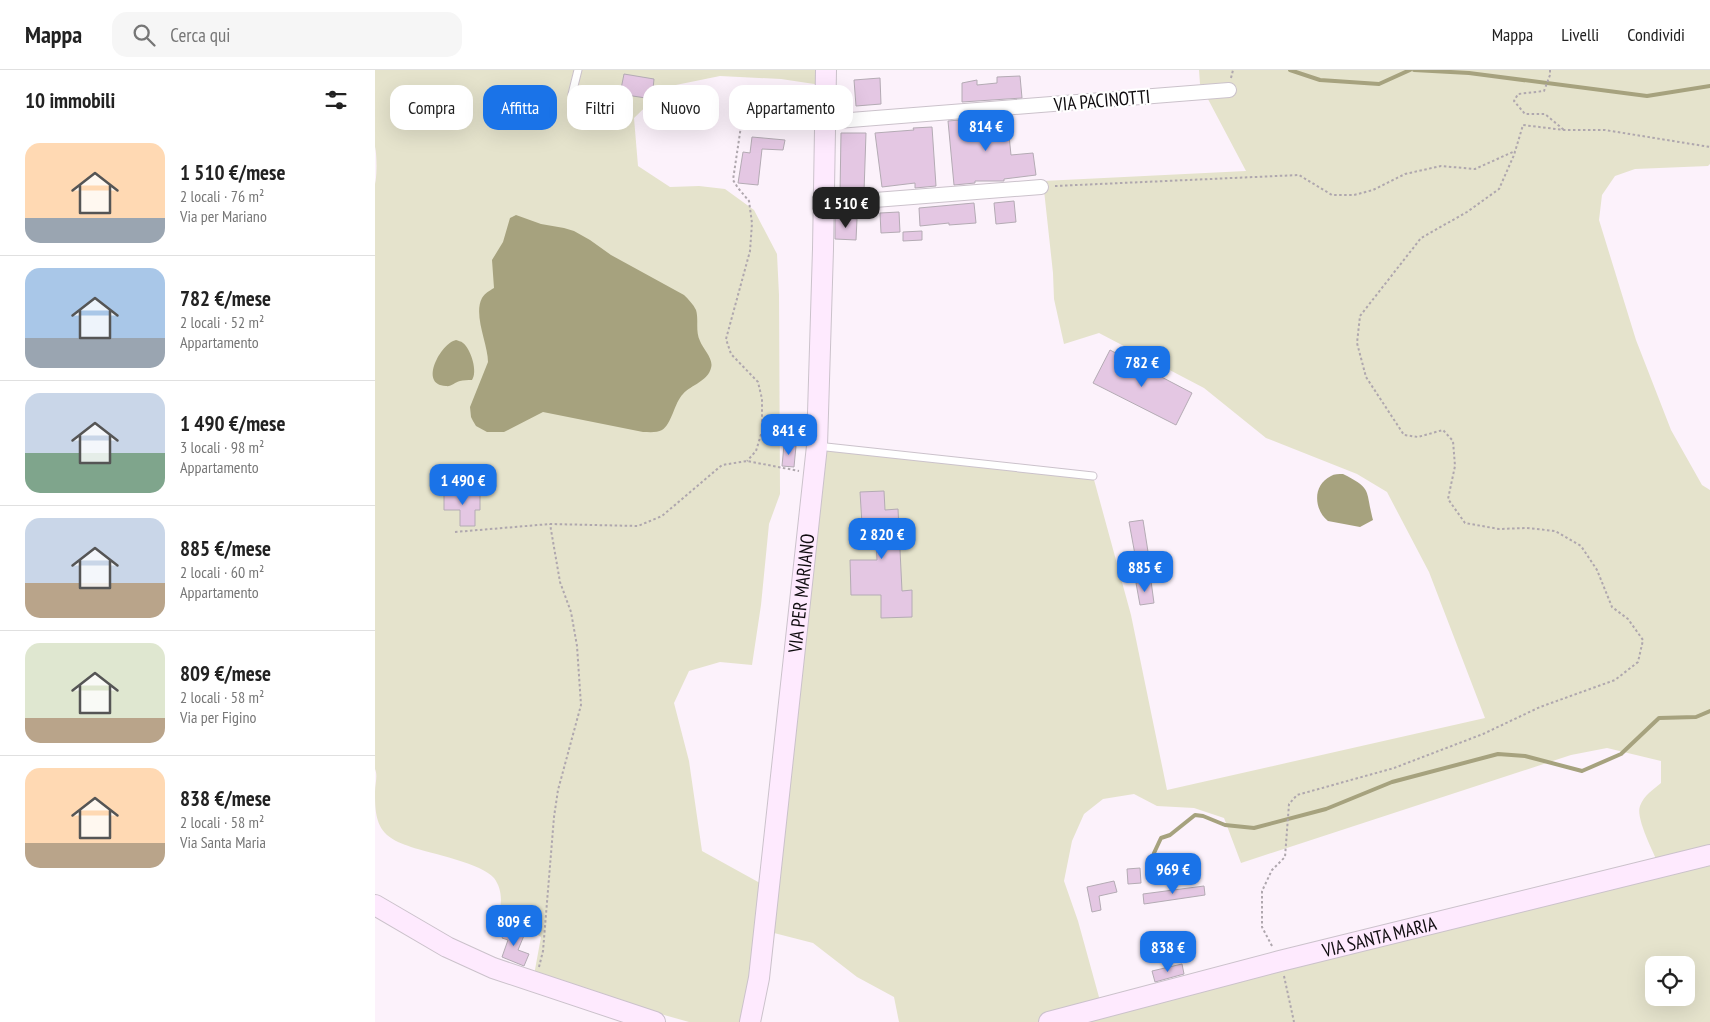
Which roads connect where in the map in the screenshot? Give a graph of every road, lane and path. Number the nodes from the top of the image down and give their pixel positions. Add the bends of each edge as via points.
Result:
1 (578, 70) edge
2 (826, 70) edge
3 (1550, 70) edge
4 (574, 85) edge
5 (826, 85) edge
6 (1229, 90) dead end
7 (853, 120) edge
8 (740, 130) edge
9 (825, 130) edge
10 (1564, 130) junction
11 (1710, 147) edge
12 (1515, 150) junction
13 (1041, 187) joint
14 (824, 204) junction
15 (817, 446) junction
16 (747, 461) junction
17 (814, 474) junction
18 (1093, 476) dead end
19 (550, 524) junction
20 (455, 532) dead end
21 (1710, 855) edge
22 (375, 905) edge
23 (1280, 960) junction
24 (536, 983) junction
25 (655, 1022) edge
26 (750, 1022) edge
27 (1049, 1022) edge
28 (1294, 1022) edge

1 - 4 lane
2 - 5 street, VIA PER MARIANO
3 - 10 path via 1551,75 1543,90 1518,94 1514,100 1525,114 1545,114
6 - 7 street, VIA PACINOTTI
8 - 16 path via 733,180 749,201 752,223 750,251 726,339 731,354 758,382 762,399 761,431 756,451
9 - 14 street, VIA PER MARIANO
10 - 11 path via 1605,130
10 - 12 path via 1523,125
12 - 13 path via 1475,169 1441,166 1405,174 1373,190 1354,195 1332,195 1299,176
12 - 23 path via 1499,189 1421,238 1360,316 1357,343 1366,377 1404,435 1418,437 1443,430 1453,441 1455,466 1448,499 1465,523 1499,529 1555,530 1581,546 1597,570 1612,608 1628,619 1643,640 1638,662 1615,680 1540,707 1483,734 1394,768 1297,795 1289,804 1285,857 1272,870 1262,891 1263,927
13 - 14 street
14 - 15 street, VIA PER MARIANO
15 - 17 street, VIA PER MARIANO
15 - 18 lane
16 - 17 path
16 - 19 path via 722,466 663,516 638,526
17 - 26 street, VIA PER MARIANO via 759,978
19 - 20 path
19 - 24 path via 560,582 573,621 581,705 558,790 543,951
21 - 23 street, VIA SANTA MARIA
22 - 24 street via 447,947
23 - 27 street, VIA SANTA MARIA
23 - 28 path
24 - 25 street

